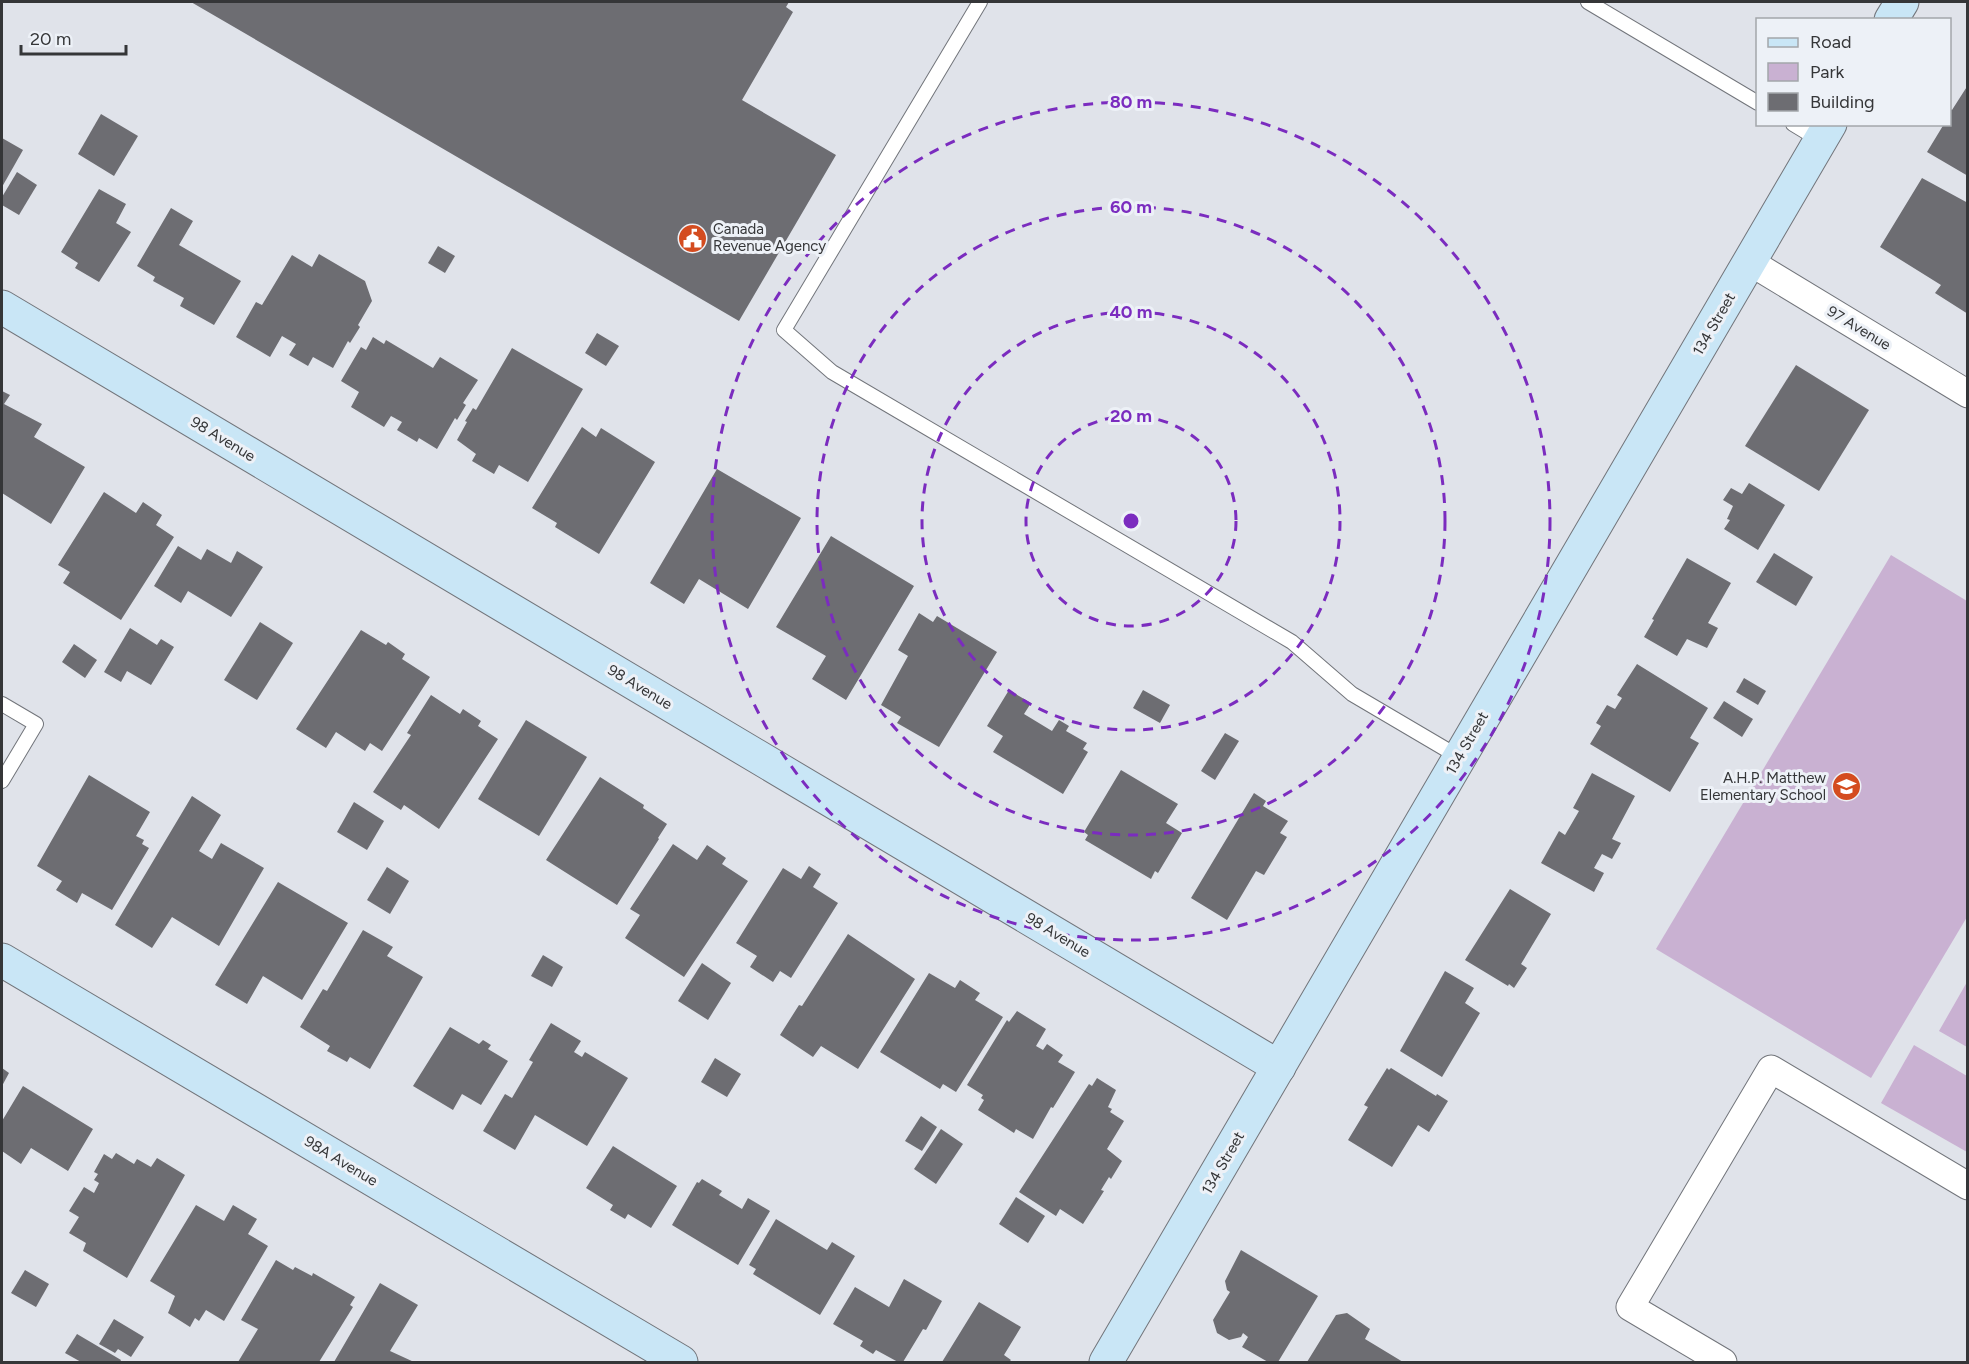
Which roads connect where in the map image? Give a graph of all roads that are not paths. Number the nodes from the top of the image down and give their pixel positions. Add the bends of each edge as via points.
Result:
1 (980, 2) edge
2 (1588, 2) edge
3 (1902, 2) edge
4 (1892, 18) edge
5 (1756, 102) edge
6 (1800, 126) edge
7 (1826, 133) edge
8 (1750, 262) junction
9 (2, 307) edge
10 (1968, 394) edge
11 (2, 704) edge
12 (1459, 757) junction
13 (2, 781) edge
14 (2, 960) edge
15 (1279, 1067) junction
16 (1968, 1186) edge
17 (1113, 1360) edge
18 (681, 1362) edge
19 (1723, 1362) edge

1 - 12 lane via 784,330 832,372 1292,642 1352,694
2 - 5 lane
3 - 4 street
6 - 7 lane
7 - 8 street, 134 Street
8 - 10 street, 97 Avenue
8 - 12 street, 134 Street
9 - 15 street, 98 Avenue
11 - 13 lane via 36,724
12 - 15 street, 134 Street
14 - 18 street, 98A Avenue
15 - 17 street, 134 Street
16 - 19 street via 1771,1069 1630,1307

